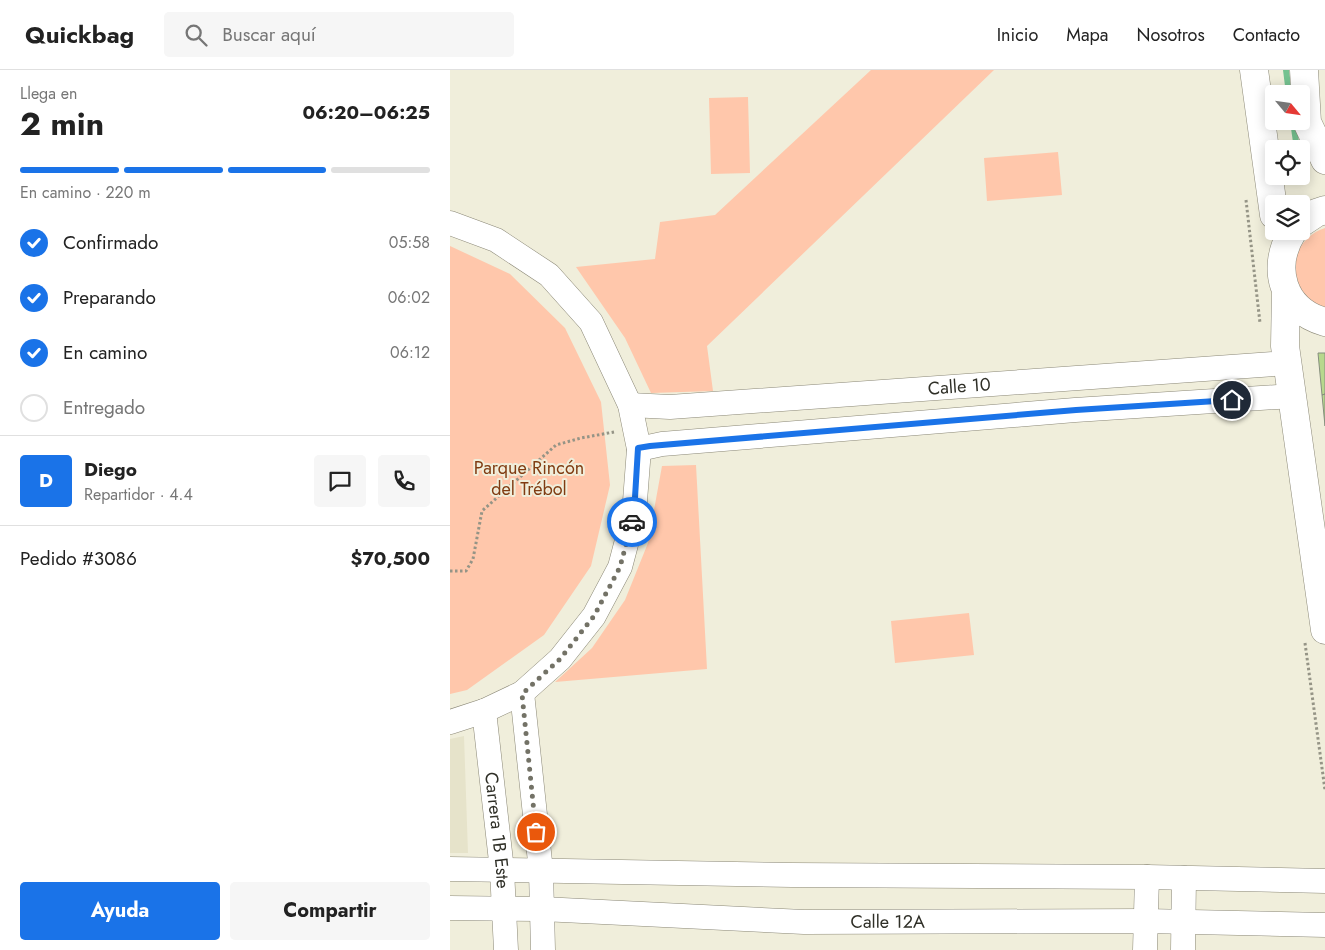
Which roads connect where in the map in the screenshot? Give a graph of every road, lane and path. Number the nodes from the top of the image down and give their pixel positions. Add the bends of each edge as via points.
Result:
1 (1254, 70) edge
2 (1304, 70) edge
3 (1325, 160) edge
4 (1271, 195) edge
5 (1325, 210) edge
6 (1310, 217) edge
7 (450, 223) edge
8 (1277, 240) edge
9 (1288, 240) edge
10 (1283, 277) junction
11 (1320, 321) edge
12 (1287, 354) junction
13 (1293, 396) junction
14 (634, 427) junction
15 (1318, 524) edge
16 (450, 571) edge
17 (1325, 630) edge
18 (522, 694) junction
19 (484, 711) junction
20 (450, 722) edge
21 (450, 869) edge
22 (502, 870) junction
23 (540, 871) junction
24 (1147, 877) junction
25 (1184, 878) junction
26 (1325, 881) edge
27 (450, 908) edge
28 (505, 909) junction
29 (542, 909) junction
30 (1146, 921) junction
31 (1184, 922) junction
32 (1325, 925) edge
33 (506, 950) edge
34 (543, 950) edge
35 (1145, 950) edge
36 (1183, 950) edge

1 - 4 main road
2 - 3 main road via 1307,122
5 - 6 main road
7 - 14 street via 496,240 549,275 591,322
8 - 10 main road
9 - 10 main road via 1284,248
10 - 11 main road via 1298,307
10 - 12 main road
11 - 12 main road via 1308,322 1294,332
12 - 13 main road
12 - 14 street, Calle 10 via 670,407
13 - 14 street, Calle 10 via 1076,410 672,444
13 - 15 main road
14 - 16 path via 556,445 482,511 473,560 466,571
14 - 18 street via 634,514 620,567 594,616 560,659
15 - 17 main road
18 - 19 street
18 - 23 street
19 - 20 street
19 - 22 street, Carrera 1B Este
21 - 22 street
22 - 23 street
22 - 28 street, Carrera 1B Este
23 - 24 street
23 - 29 street
24 - 25 street
24 - 30 street
25 - 26 street
25 - 31 street
27 - 28 street, Calle 12A
28 - 29 street, Calle 12A
28 - 33 street, Carrera 1B Este
29 - 30 street, Calle 12A via 804,922
29 - 34 street
30 - 31 street, Calle 12A
30 - 35 street
31 - 32 street, Calle 12A
31 - 36 street

